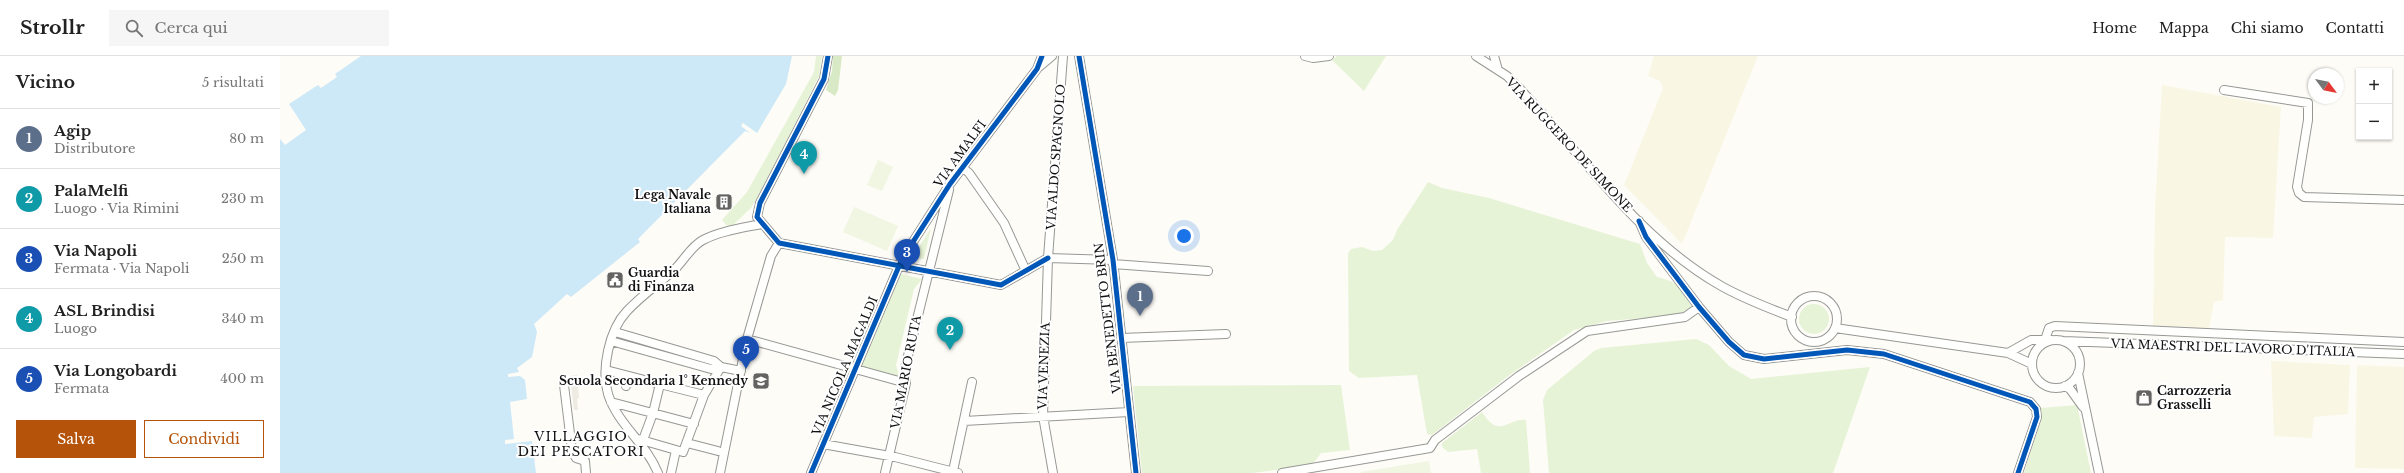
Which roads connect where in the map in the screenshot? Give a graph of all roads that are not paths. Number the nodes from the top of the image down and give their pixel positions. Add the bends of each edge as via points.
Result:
1 (828, 56) edge
2 (1074, 56) edge
3 (1079, 56) edge
4 (1305, 56) edge
5 (1329, 56) edge
6 (1476, 56) edge
7 (1494, 56) edge
8 (1048, 57) edge
9 (1063, 59) edge
10 (1079, 66) junction
11 (1498, 70) junction
12 (2224, 90) dead end
13 (963, 168) junction
14 (950, 184) junction
15 (2404, 200) edge
16 (1639, 221) junction
17 (761, 224) junction
18 (779, 243) junction
19 (1048, 258) junction
20 (1113, 262) junction
21 (899, 267) junction
22 (928, 271) junction
23 (1026, 271) junction
24 (1208, 271) dead end
25 (1699, 307) junction
26 (1792, 317) junction
27 (1835, 328) junction
28 (615, 332) junction
29 (1226, 334) dead end
30 (1121, 338) junction
31 (747, 339) junction
32 (2049, 340) junction
33 (611, 341) junction
34 (2063, 341) junction
35 (2404, 342) edge
36 (2090, 343) junction
37 (2008, 353) junction
38 (2404, 354) edge
39 (2078, 356) junction
40 (2032, 364) junction
41 (721, 367) junction
42 (854, 369) junction
43 (606, 370) junction
44 (741, 371) junction
45 (2078, 373) junction
46 (628, 376) junction
47 (972, 382) dead end
48 (906, 383) junction
49 (660, 384) junction
50 (564, 385) dead end
51 (626, 386) dead end
52 (2065, 386) junction
53 (704, 396) junction
54 (611, 402) junction
55 (1130, 412) junction
56 (653, 413) junction
57 (2087, 413) junction
58 (1043, 416) junction
59 (964, 421) junction
60 (694, 424) junction
61 (640, 439) junction
62 (687, 443) junction
63 (823, 444) junction
64 (676, 450) junction
65 (718, 451) dead end
66 (888, 457) junction
67 (956, 472) edge
68 (586, 473) edge
69 (658, 473) edge
70 (671, 473) edge
71 (720, 473) edge
72 (811, 473) edge
73 (884, 473) edge
74 (1053, 473) edge
75 (1136, 473) edge
76 (1282, 473) edge
77 (2018, 473) edge
78 (2099, 473) edge

1 - 17 street via 824,79 760,204 757,217
2 - 10 street, VIA BENEDETTO BRIN
3 - 10 street, VIA BENEDETTO BRIN
4 - 5 street
6 - 11 street, VIA RUGGERO DE SIMONE
7 - 11 street, VIA RUGGERO DE SIMONE
8 - 9 street, VIA AMALFI
8 - 13 street, VIA AMALFI via 1036,69
9 - 19 street, VIA ALDO SPAGNOLO
10 - 20 street, VIA BENEDETTO BRIN
11 - 16 street, VIA RUGGERO DE SIMONE via 1539,109 1601,182
12 - 15 street via 2308,103 2308,120 2297,187 2298,193 2304,197
13 - 14 street, VIA AMALFI
13 - 23 street via 970,173 1004,223
14 - 21 street, VIA AMALFI via 920,228
14 - 22 street, VIA AMALFI
16 - 25 street via 1646,237
16 - 26 street via 1691,266 1722,286
17 - 18 street
17 - 28 street via 701,241 675,270 626,312
18 - 21 street
18 - 31 street via 771,256
19 - 20 street
19 - 23 street
19 - 58 street, VIA VENEZIA
20 - 24 street, VIA BENEDETTO BRIN
20 - 30 street, VIA BENEDETTO BRIN
21 - 22 street
21 - 42 street, VIA NICOLA MAGALDI
22 - 23 street via 1001,285
22 - 48 street, VIA MARIO RUTA via 905,368
25 - 76 street via 1684,317 1586,331 1513,381 1435,440 1430,448
25 - 77 street via 1738,350 1753,358 1866,350 2030,402 2036,409 2037,417
26 - 27 street via 1798,334 1810,341 1824,340
26 - 27 street via 1799,302 1805,298 1819,297 1831,304 1835,310
27 - 37 street
28 - 33 street
28 - 41 street via 714,361
29 - 30 street, VIA BENEDETTO BRIN
30 - 55 street, VIA BENEDETTO BRIN
31 - 42 street
31 - 44 street
32 - 34 street
32 - 35 street via 2048,328 2056,326
32 - 37 street via 2032,340
32 - 40 street via 2035,351
33 - 41 street via 711,369
33 - 43 street
34 - 36 street, VIA MAESTRI DEL LAVORO D'ITALIA
34 - 39 street via 2070,344
36 - 38 street, VIA MAESTRI DEL LAVORO D'ITALIA
36 - 39 street
37 - 40 street
39 - 45 street
40 - 52 street via 2034,374 2045,385 2052,388
41 - 44 street
41 - 53 street
42 - 48 street
42 - 63 street, VIA NICOLA MAGALDI
43 - 46 street
43 - 54 street via 607,390
44 - 71 street
45 - 52 street
45 - 57 street
46 - 49 street
46 - 51 street
47 - 59 street
48 - 66 street, VIA MARIO RUTA
49 - 53 street
49 - 56 street
50 - 68 street via 572,450 576,458 585,461
52 - 57 street via 2076,396
53 - 60 street
54 - 56 street
54 - 61 street via 616,413
55 - 58 street
55 - 75 street, VIA BENEDETTO BRIN
56 - 60 street
56 - 61 street
57 - 78 street
58 - 59 street
58 - 74 street, VIA VENEZIA
59 - 67 street
60 - 62 street
61 - 64 street
61 - 69 street
62 - 64 street via 683,452
62 - 65 street
63 - 66 street
63 - 72 street, VIA NICOLA MAGALDI
64 - 70 street
66 - 67 street
66 - 73 street, VIA MARIO RUTA

